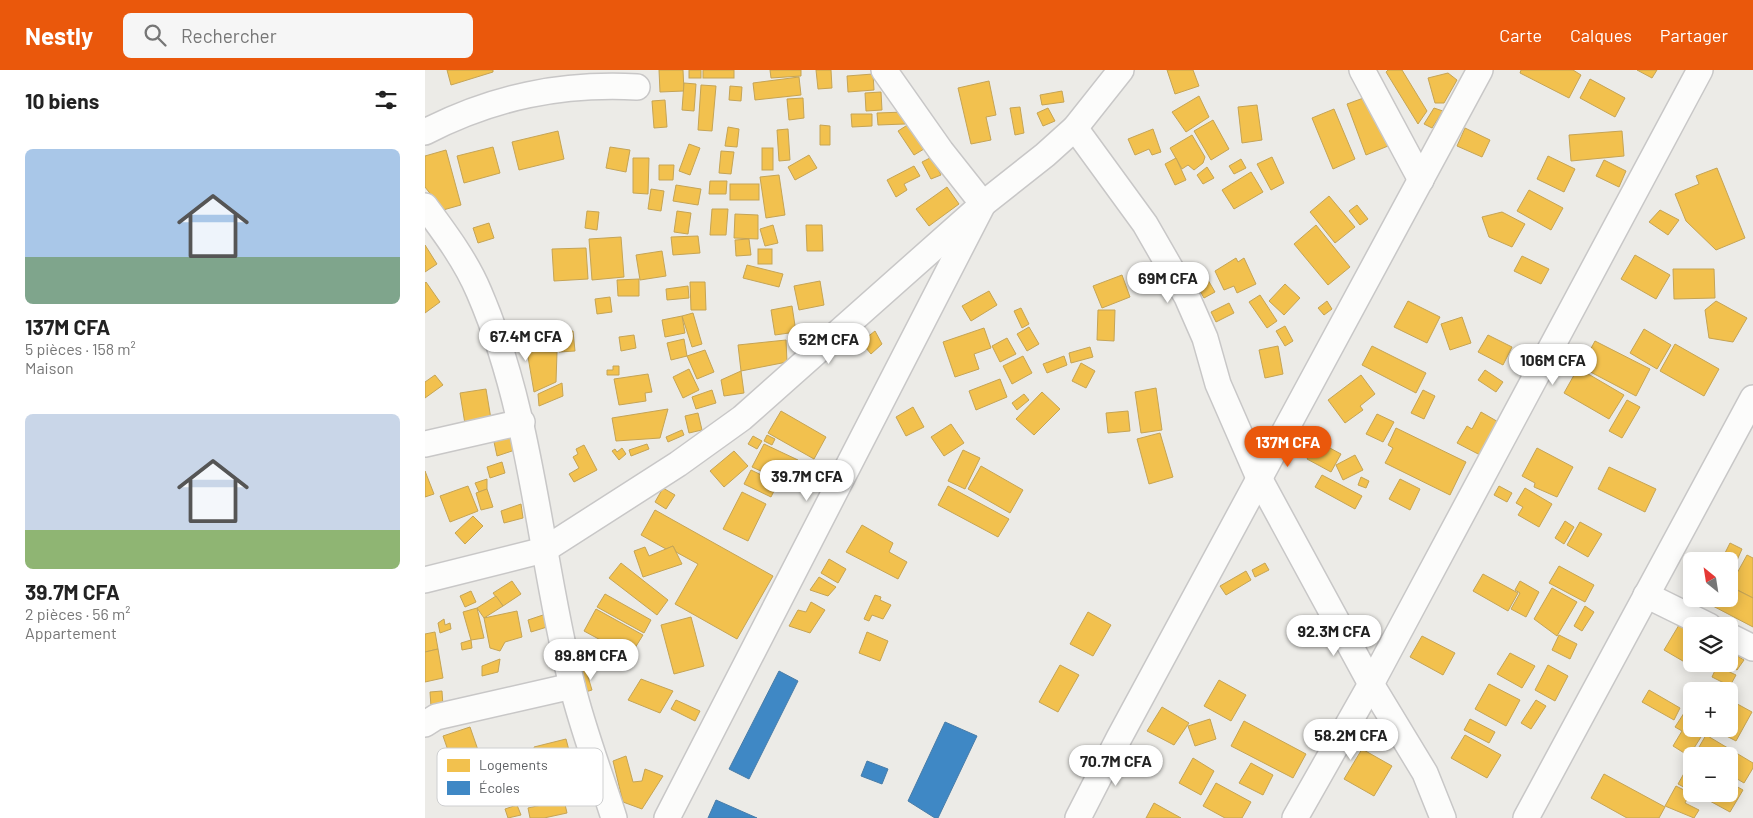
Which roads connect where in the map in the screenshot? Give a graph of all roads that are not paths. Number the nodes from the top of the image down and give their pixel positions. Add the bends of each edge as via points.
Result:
1 (884, 70) edge
2 (1121, 70) edge
3 (1363, 70) edge
4 (1480, 70) edge
5 (1700, 70) edge
6 (637, 87) dead end
7 (1075, 128) junction
8 (425, 132) edge
9 (1421, 180) junction
10 (983, 204) junction
11 (425, 206) edge
12 (1753, 398) edge
13 (522, 422) junction
14 (425, 444) edge
15 (1259, 478) junction
16 (544, 550) junction
17 (425, 580) edge
18 (1647, 595) junction
19 (1691, 617) edge
20 (1738, 640) edge
21 (1753, 648) edge
22 (1371, 684) junction
23 (572, 686) junction
24 (425, 724) edge
25 (592, 748) edge
26 (603, 781) edge
27 (615, 818) edge
28 (667, 818) edge
29 (1078, 818) edge
30 (1295, 818) edge
31 (1443, 818) edge
32 (1525, 818) edge

1 - 10 street
2 - 7 street
3 - 9 street
4 - 9 street
5 - 22 street
6 - 8 street via 583,86 497,101 460,114
7 - 10 street
7 - 15 street via 1145,224 1187,297 1205,338 1218,384
9 - 15 street
10 - 16 street via 742,418 678,464
10 - 28 street
11 - 13 street via 448,237 479,290 501,349
12 - 18 street
13 - 14 street
13 - 16 street
15 - 22 street
15 - 29 street
16 - 17 street
16 - 23 street
18 - 19 street
18 - 32 street
20 - 21 street
22 - 30 street
22 - 31 street via 1425,774
23 - 24 street via 436,717
23 - 25 street
26 - 27 street

